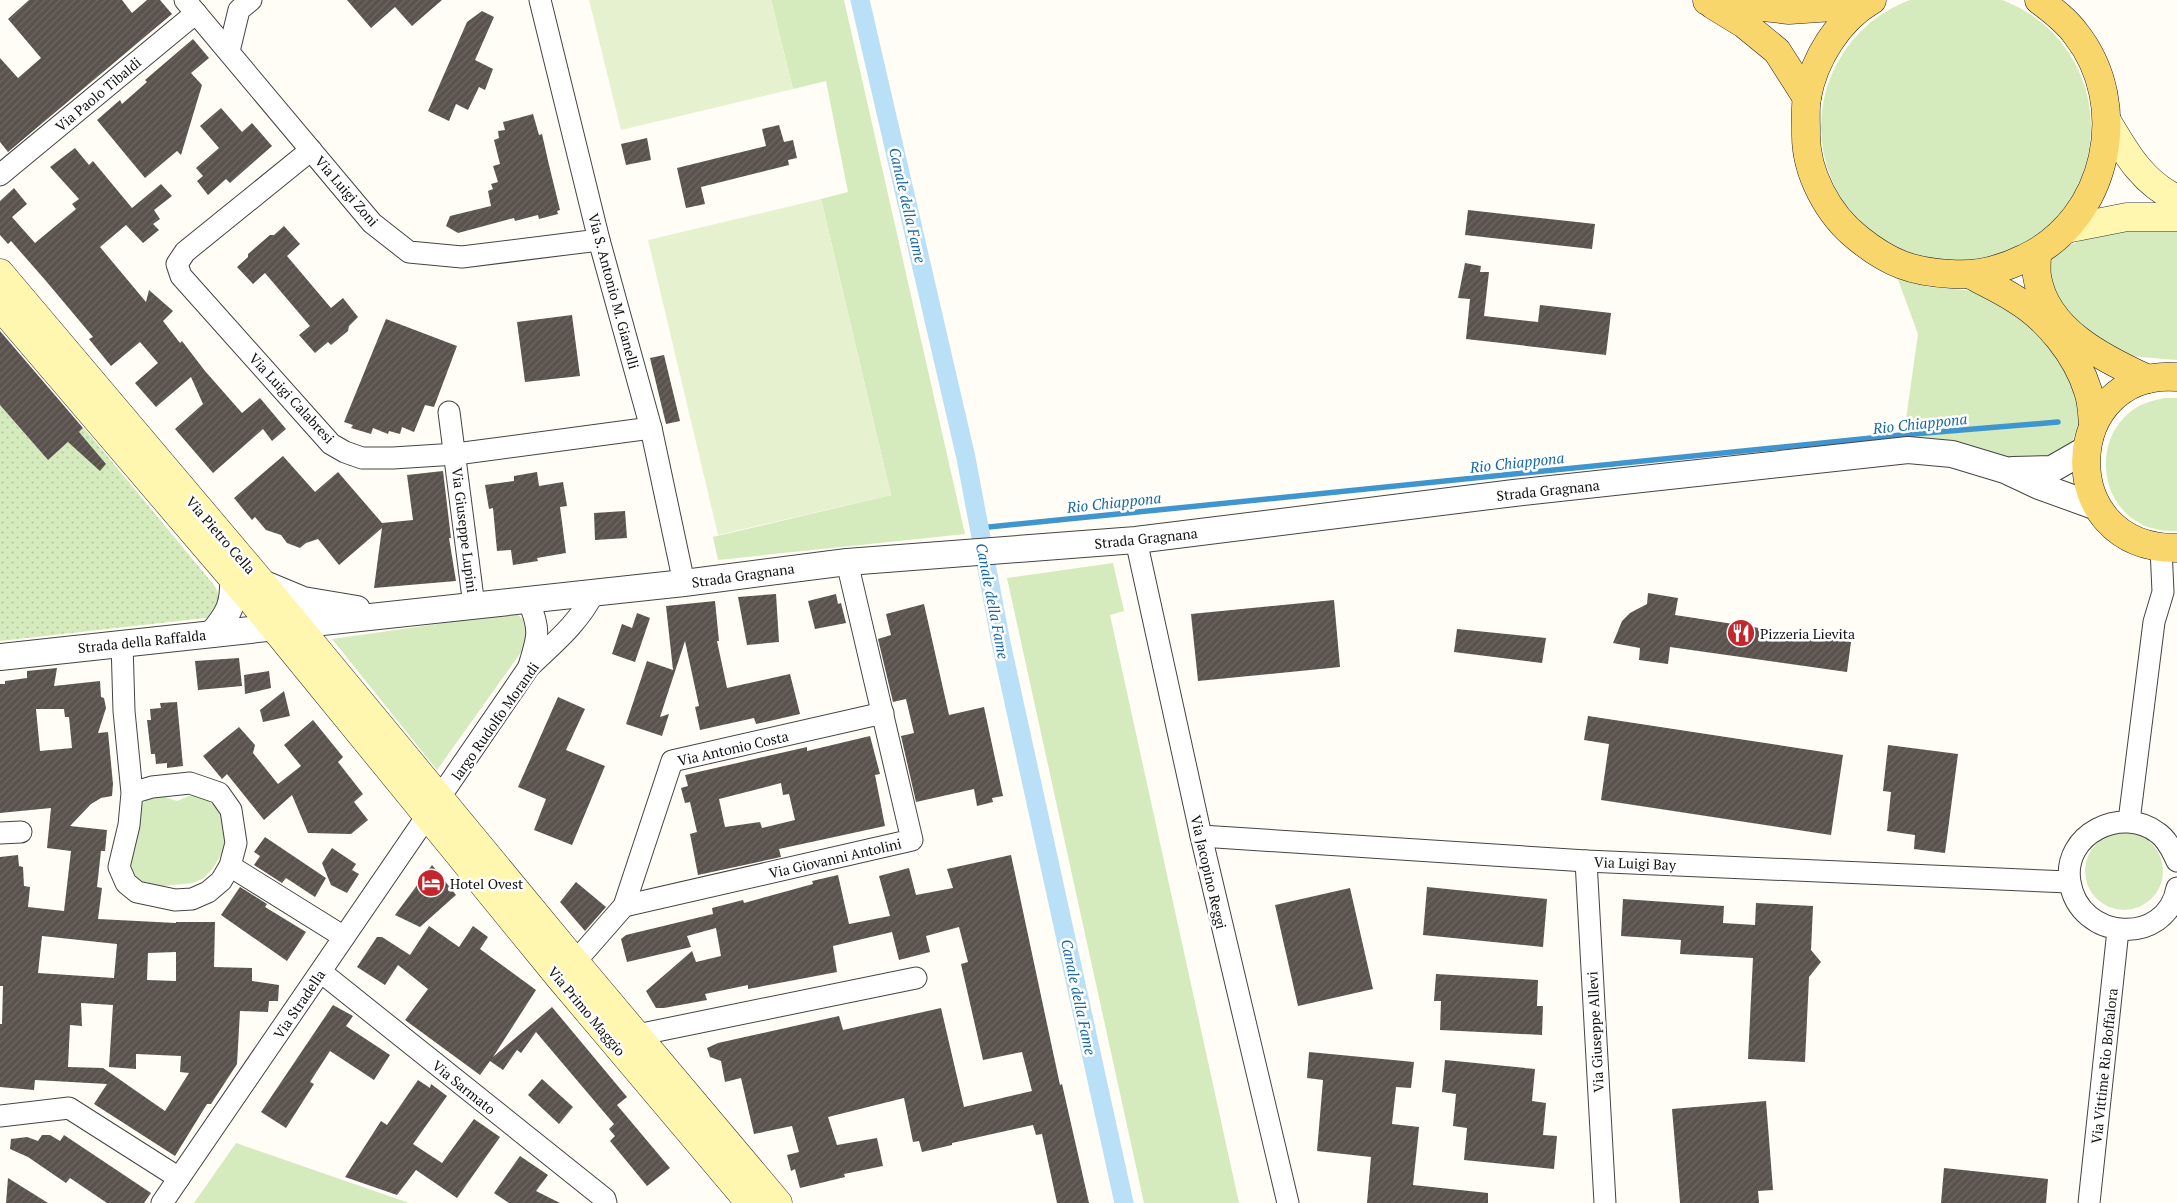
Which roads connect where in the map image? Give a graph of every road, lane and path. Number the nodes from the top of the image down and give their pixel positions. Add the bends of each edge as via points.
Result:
1 (540, 0) edge
2 (2039, 0) edge
3 (1706, 1) edge
4 (1868, 2) edge
5 (245, 5) edge
6 (191, 7) edge
7 (229, 51) junction
8 (1806, 98) junction
9 (2107, 121) junction
10 (311, 150) junction
11 (0, 175) edge
12 (2177, 199) edge
13 (2177, 217) edge
14 (2066, 229) junction
15 (600, 240) junction
16 (2037, 264) junction
17 (0, 273) edge
18 (1971, 276) junction
19 (0, 306) edge
20 (2177, 377) edge
21 (2148, 380) junction
22 (449, 412) dead end
23 (651, 428) junction
24 (2089, 438) junction
25 (456, 454) junction
26 (2005, 470) junction
27 (2097, 507) junction
28 (1136, 540) junction
29 (2169, 548) edge
30 (847, 562) junction
31 (233, 579) junction
32 (262, 583) junction
33 (684, 583) junction
34 (594, 592) junction
35 (528, 600) junction
36 (474, 606) junction
37 (397, 614) junction
38 (285, 626) junction
39 (212, 634) junction
40 (122, 643) junction
41 (0, 656) edge
42 (529, 667) junction
43 (883, 713) junction
44 (132, 793) junction
45 (434, 807) junction
46 (2129, 821) junction
47 (1201, 836) junction
48 (1586, 861) junction
49 (2177, 861) edge
50 (230, 866) junction
51 (2070, 882) junction
52 (2177, 888) edge
53 (624, 906) junction
54 (2118, 930) junction
55 (344, 937) junction
56 (575, 962) junction
57 (321, 972) junction
58 (916, 978) dead end
59 (637, 1035) junction
60 (0, 1116) edge
61 (179, 1178) junction
62 (162, 1203) edge
63 (606, 1203) edge
64 (750, 1203) edge
65 (778, 1203) edge
66 (1288, 1203) edge
67 (1605, 1203) edge
68 (2089, 1203) edge

1 - 15 street, Via S. Antonio M. Gianelli
2 - 9 main road via 2055,11 2076,34 2092,61 2103,90
3 - 4 main road via 1789,10
3 - 8 main road via 1744,24 1776,51
4 - 8 main road via 1837,31 1818,63
5 - 7 street
6 - 7 street, Via Luigi Zoni
6 - 11 street, Via Paolo Tibaldi
7 - 10 street, Via Luigi Zoni
8 - 18 main road via 1805,144 1819,189 1844,228 1881,256 1924,273
9 - 12 main road via 2140,173 2161,191
9 - 14 main road via 2106,144 2095,182 2081,210
10 - 15 street, Via Luigi Zoni via 372,223 409,252 462,257
10 - 25 street, Via Luigi Calabresi via 185,252 177,264 181,276 331,444 362,458
13 - 14 main road via 2127,217
14 - 16 main road
15 - 23 street, Via S. Antonio M. Gianelli
16 - 18 main road
16 - 21 main road via 2046,300 2066,328 2111,362
17 - 32 main road, Via Pietro Cella
18 - 24 main road via 2034,312 2060,340 2083,376 2089,392
19 - 31 main road, Via Pietro Cella
20 - 21 main road
21 - 24 main road via 2125,389 2107,405
22 - 25 street, Via Giuseppe Lupini
23 - 25 street, Via Luigi Calabresi
23 - 33 street, Via S. Antonio M. Gianelli
24 - 26 street, Strada Gragnana via 2052,469
24 - 27 main road via 2086,480
25 - 36 street, Via Giuseppe Lupini
26 - 27 street, Strada Gragnana
26 - 28 street, Strada Gragnana via 1952,454 1908,450
27 - 29 main road via 2114,527 2136,541
28 - 30 street, Strada Gragnana
28 - 47 street, Via Jacopino Reggi
29 - 46 street via 2163,592 2154,622
30 - 33 street, Strada Gragnana
30 - 43 street, Via Giovanni Antolini
31 - 38 main road, Via Pietro Cella
31 - 39 street via 234,595 229,613
32 - 37 street via 303,600
32 - 38 main road, Via Pietro Cella
33 - 34 street, Strada Gragnana
34 - 35 street, Strada Gragnana
34 - 42 street, largo Rudolfo Morandi via 563,635
35 - 36 street, Strada Gragnana
35 - 42 street via 538,636
36 - 37 street, Strada Gragnana
37 - 38 street, Strada Gragnana
38 - 39 street, Strada della Raffalda
38 - 45 main road, Via Pietro Cella
39 - 40 street, Strada della Raffalda
40 - 41 street, Strada della Raffalda
40 - 44 street via 124,712
42 - 45 street, largo Rudolfo Morandi
43 - 53 street, Via Antonio Costa via 672,761
43 - 53 street, Via Giovanni Antolini via 912,840
44 - 50 street via 152,787 190,783 219,793 231,810 234,826 236,843
44 - 50 street via 129,825 119,867 126,883 137,892 175,900 192,898 208,892 221,881
45 - 55 street, Via Stradella
45 - 56 main road, Via Primo Maggio
45 - 64 main road, Via Primo Maggio via 560,978
46 - 49 street via 2160,834
46 - 51 street via 2098,827 2085,837 2075,850
47 - 48 street, Via Luigi Bay
47 - 66 street, Via Jacopino Reggi
48 - 51 street, Via Luigi Bay
48 - 67 street, Via Giuseppe Allevi
50 - 55 street
51 - 54 street via 2075,899 2085,914 2100,925
52 - 54 street via 2167,910 2153,922 2136,929
53 - 56 street
54 - 68 street, Via Vittime Rio Boffalora
55 - 57 street, Via Stradella
56 - 59 main road, Via Primo Maggio
57 - 61 street, Via Stradella
57 - 63 street, Via Sarmato
58 - 59 street, Via Primo Maggio
59 - 65 main road, Via Primo Maggio
60 - 61 street via 69,1108
61 - 62 street, Via Stradella

